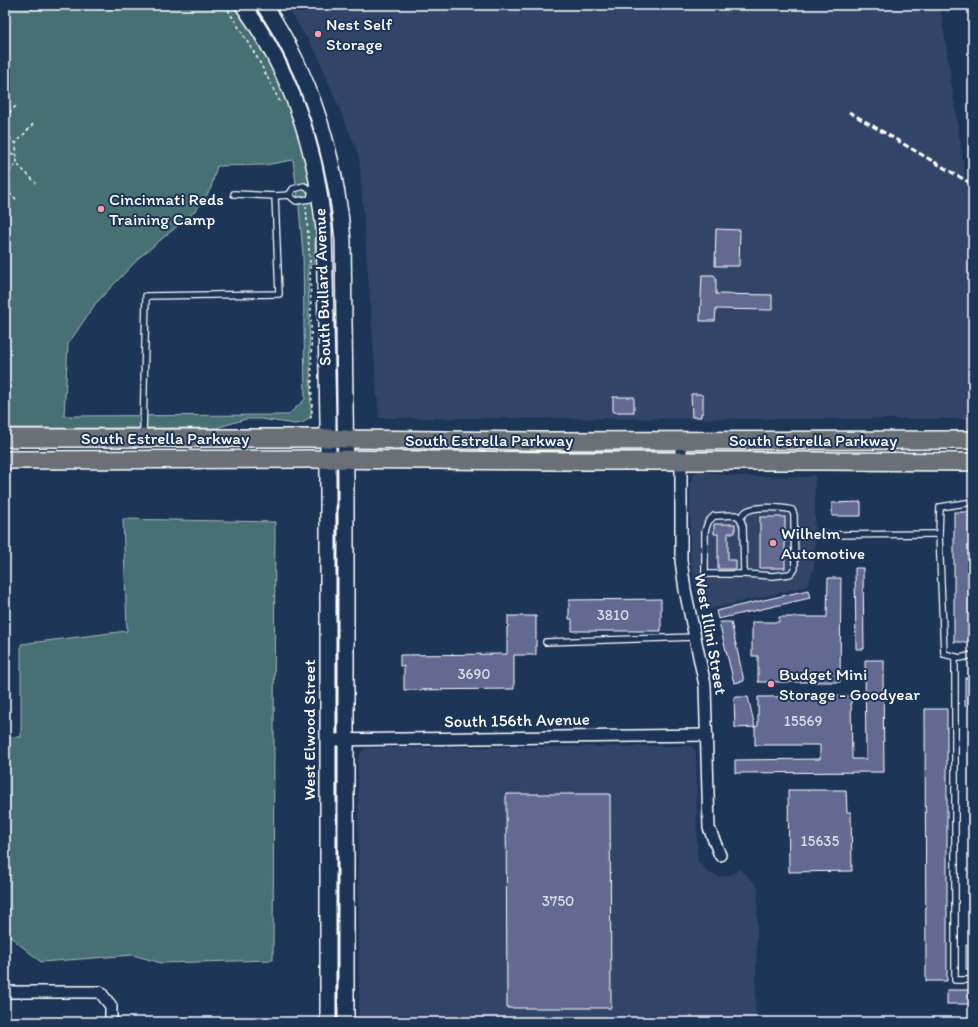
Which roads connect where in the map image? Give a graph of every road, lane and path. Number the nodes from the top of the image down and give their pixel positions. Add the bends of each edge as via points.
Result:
1 (242, 5) edge
2 (270, 7) edge
3 (16, 106) dead end
4 (5, 117) edge
5 (33, 124) dead end
6 (5, 133) edge
7 (16, 143) junction
8 (5, 154) edge
9 (16, 154) junction
10 (16, 164) junction
11 (5, 176) edge
12 (36, 183) dead end
13 (5, 189) edge
14 (315, 190) junction
15 (234, 194) dead end
16 (289, 195) junction
17 (275, 196) junction
18 (18, 201) dead end
19 (5, 438) edge
20 (143, 438) junction
21 (327, 438) junction
22 (346, 439) junction
23 (681, 440) junction
24 (973, 440) edge
25 (5, 460) edge
26 (327, 460) junction
27 (346, 460) junction
28 (681, 460) junction
29 (973, 462) edge
30 (973, 502) edge
31 (740, 518) junction
32 (939, 534) junction
33 (822, 535) dead end
34 (744, 574) junction
35 (695, 637) junction
36 (546, 642) dead end
37 (973, 655) edge
38 (955, 656) junction
39 (706, 735) junction
40 (346, 739) junction
41 (328, 740) junction
42 (720, 855) dead end
43 (973, 980) edge
44 (5, 992) edge
45 (110, 1022) edge
46 (328, 1022) edge
47 (346, 1022) edge

1 - 14 main road, South Bullard Avenue via 264,40 298,109 313,158
2 - 22 main road, South Bullard Avenue via 301,71 320,123 334,173 343,241
3 - 4 path
5 - 7 path
6 - 7 path
7 - 9 path
8 - 9 path
9 - 10 path
10 - 11 path
10 - 12 path
13 - 18 path
14 - 16 lane via 304,186 293,189
14 - 16 lane via 310,199 296,201
14 - 21 main road, South Bullard Avenue via 323,222 325,251
15 - 17 lane
16 - 17 lane
17 - 20 lane via 279,294 146,296
19 - 20 main road, South Estrella Parkway
20 - 21 main road, South Estrella Parkway
21 - 22 main road, South Estrella Parkway
21 - 26 main road, West Elwood Street
22 - 23 main road, South Estrella Parkway
22 - 27 main road
23 - 24 main road, South Estrella Parkway
23 - 28 street, West Illini Street
25 - 26 main road, South Estrella Parkway
26 - 27 main road, South Estrella Parkway
26 - 41 main road, West Elwood Street
27 - 28 main road, South Estrella Parkway
27 - 40 main road
28 - 29 main road, South Estrella Parkway
28 - 35 street, West Illini Street via 681,560
30 - 32 lane via 940,507
31 - 34 lane via 743,526
31 - 34 lane via 736,515 720,515 714,516 708,522 705,531 705,574
31 - 34 lane via 747,511 758,508 785,508 792,510 794,516 795,569 790,574 773,576
32 - 33 lane
32 - 38 lane via 944,654
35 - 36 lane
35 - 39 street, West Illini Street via 705,685
37 - 38 lane via 960,658
38 - 43 lane via 955,980
39 - 40 street, South 156th Avenue
39 - 42 street, West Illini Street via 709,828
40 - 41 street, South 156th Avenue
40 - 47 main road
41 - 46 main road, West Elwood Street
44 - 45 street via 100,992 111,1006

